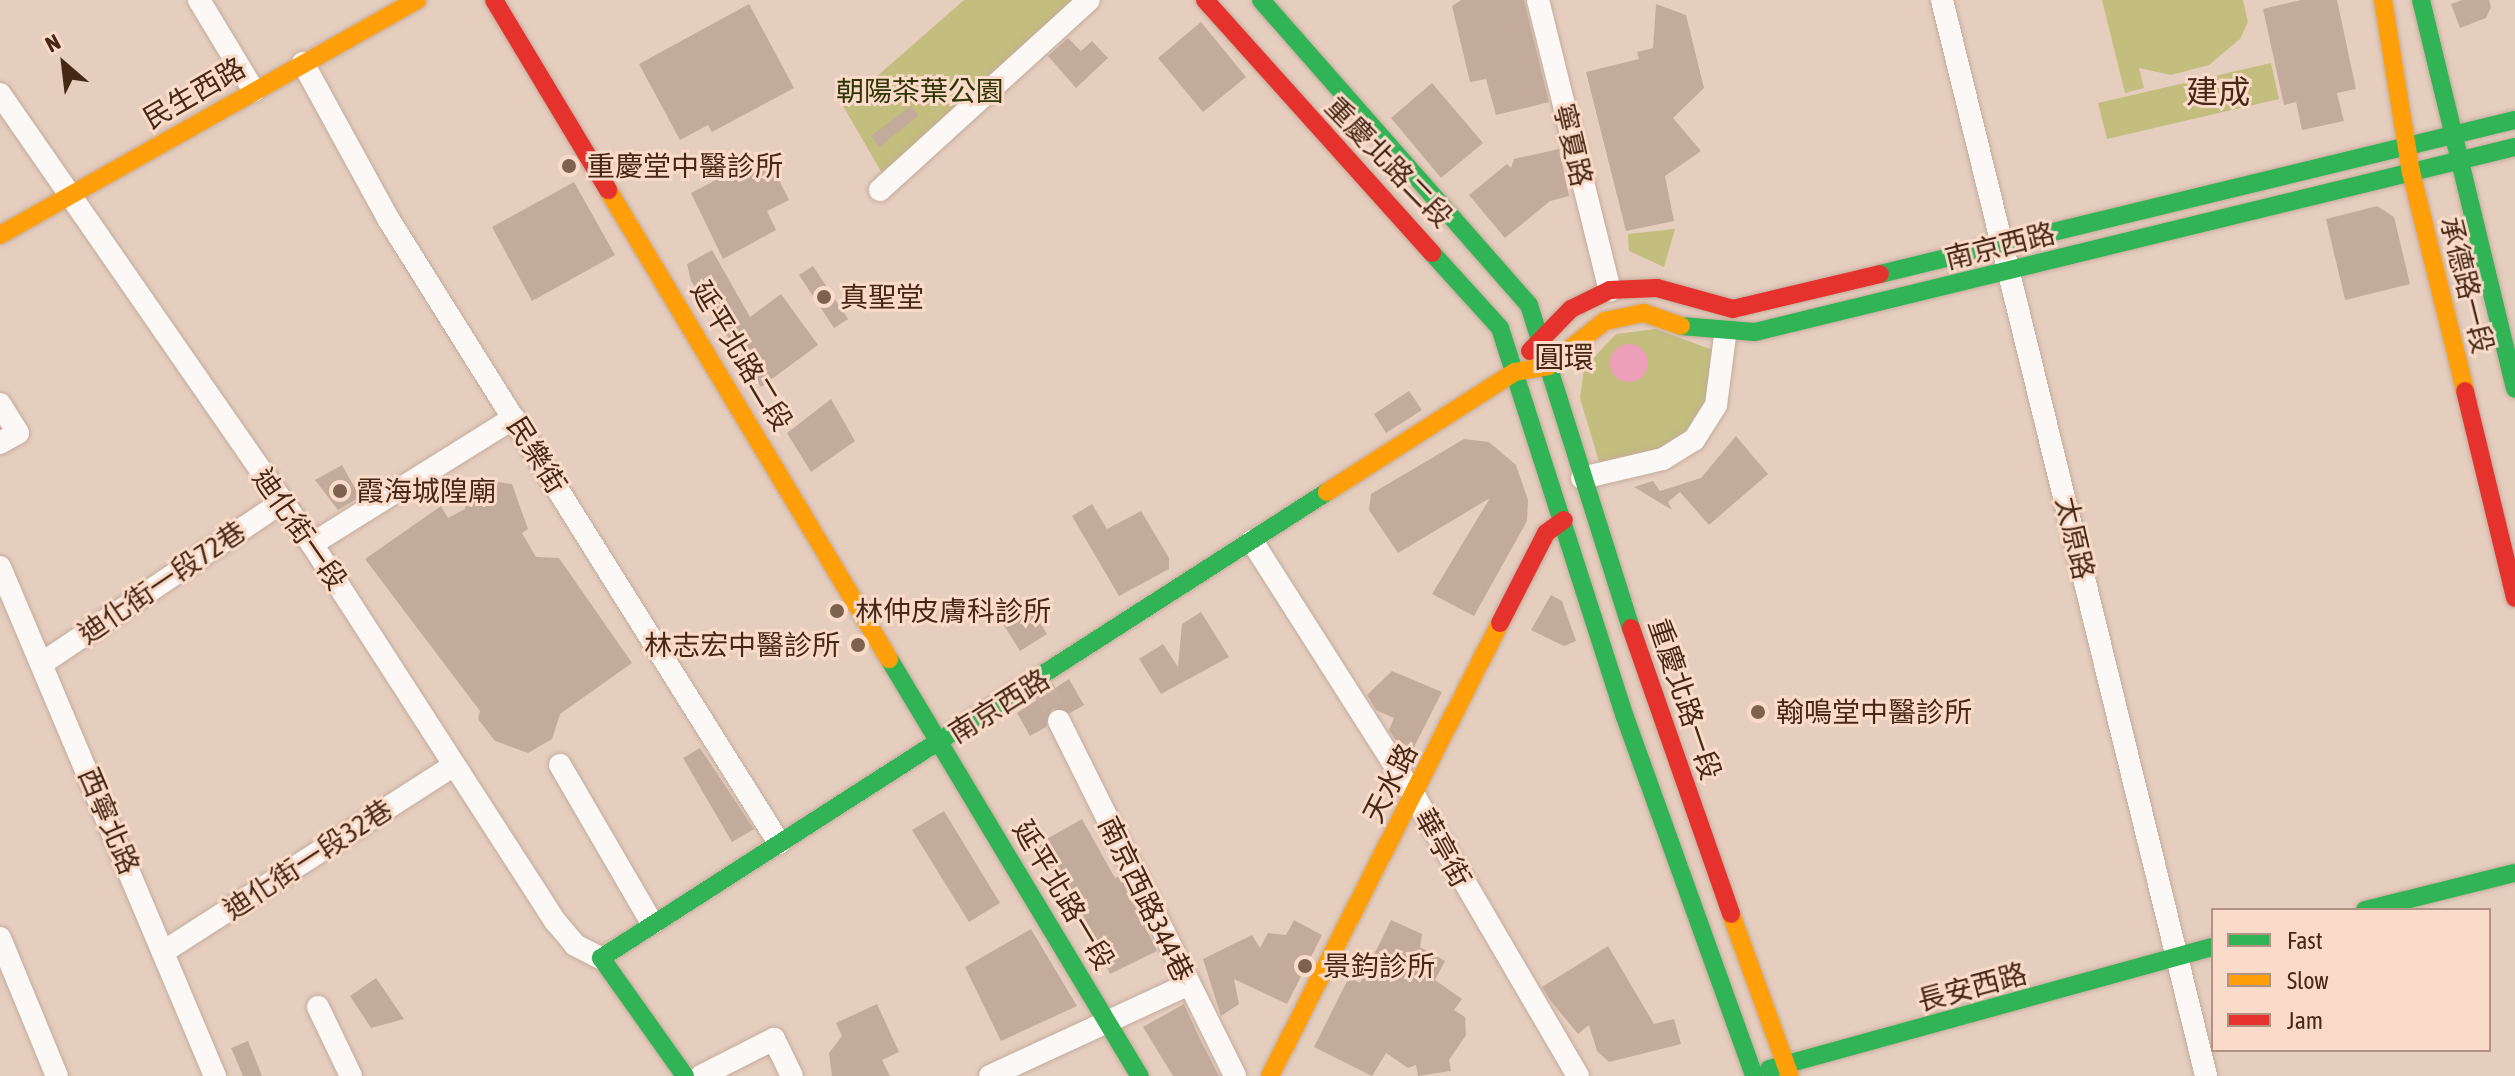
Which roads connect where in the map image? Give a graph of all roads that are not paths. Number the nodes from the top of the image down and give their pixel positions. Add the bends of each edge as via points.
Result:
1 (199, 0) edge
2 (417, 0) edge
3 (494, 0) edge
4 (1089, 0) edge
5 (1205, 0) edge
6 (1261, 0) edge
7 (1538, 0) edge
8 (1942, 0) edge
9 (2383, 0) edge
10 (2427, 1) edge
11 (303, 63) junction
12 (254, 91) junction
13 (0, 94) edge
14 (2515, 120) edge
15 (2451, 136) junction
16 (2411, 146) junction
17 (2515, 147) edge
18 (2457, 161) junction
19 (2411, 172) junction
20 (880, 190) dead end
21 (69, 196) junction
22 (0, 235) edge
23 (2005, 244) junction
24 (2010, 268) junction
25 (1610, 290) junction
26 (1539, 336) junction
27 (1725, 336) junction
28 (2511, 358) edge
29 (1548, 366) junction
30 (1515, 372) junction
31 (2515, 389) edge
32 (0, 404) edge
33 (514, 418) junction
34 (0, 443) edge
35 (1582, 478) junction
36 (281, 503) junction
37 (1564, 520) junction
38 (1252, 541) junction
39 (312, 544) junction
40 (0, 567) edge
41 (2515, 598) edge
42 (44, 662) junction
43 (1059, 721) tunnel mouth
44 (941, 742) junction
45 (560, 765) dead end
46 (453, 766) junction
47 (1415, 797) junction
48 (779, 843) junction
49 (2515, 873) edge
50 (2373, 908) edge
51 (652, 923) junction
52 (0, 938) edge
53 (2211, 948) edge
54 (163, 952) junction
55 (2173, 957) junction
56 (601, 958) junction
57 (1187, 985) junction
58 (318, 1007) dead end
59 (1108, 1024) junction
60 (1788, 1070) edge
61 (1750, 1075) edge
62 (57, 1076) edge
63 (215, 1076) edge
64 (351, 1076) edge
65 (685, 1076) edge
66 (701, 1076) edge
67 (792, 1076) edge
68 (990, 1076) edge
69 (1140, 1076) edge
70 (1235, 1076) edge
71 (1270, 1076) edge
72 (1578, 1076) edge
73 (2206, 1076) edge

1 - 12 street
2 - 11 main road, 民生西路
3 - 44 main road, 延平北路二段
4 - 20 street
5 - 30 main road, 重慶北路二段 via 1473,294 1500,328
6 - 26 main road, 重慶北路二段 via 1529,305
7 - 25 street, 寧夏路
8 - 23 street, 太原路
9 - 16 main road, 承德路一段
10 - 15 main road, 承德路一段
11 - 12 main road, 民生西路
11 - 33 street, 民樂街 via 389,220
12 - 21 main road, 民生西路
13 - 21 street, 迪化街一段
14 - 15 main road, 南京西路
15 - 16 main road, 南京西路
15 - 18 main road, 承德路一段
16 - 19 main road, 承德路一段
16 - 23 main road, 南京西路
17 - 18 main road, 南京西路
18 - 19 main road, 南京西路
18 - 28 main road, 承德路一段
19 - 24 main road, 南京西路
19 - 41 main road, 承德路一段
21 - 22 main road, 民生西路
21 - 36 street, 迪化街一段
23 - 24 street, 太原路
23 - 25 main road, 南京西路 via 1733,309 1657,288
24 - 27 main road, 南京西路
24 - 55 street, 太原路
25 - 26 main road, 南京西路 via 1571,309
26 - 29 main road, 重慶北路一段
26 - 30 main road, 南京西路
27 - 29 main road, 南京西路 via 1626,314 1589,331
27 - 35 street via 1720,393 1694,440 1663,459
28 - 31 main road, 承德路一段
29 - 30 main road, 南京西路
29 - 35 main road, 重慶北路一段
30 - 37 main road
30 - 38 main road, 南京西路
32 - 34 street via 18,433
33 - 39 street
33 - 48 street, 民樂街
35 - 60 main road, 重慶北路一段 via 1659,715
36 - 39 street, 迪化街一段
36 - 42 street, 迪化街一段72巷
37 - 47 main road, 天水路 via 1546,533
37 - 61 main road via 1625,717
38 - 44 main road, 南京西路 via 1041,685
38 - 47 street, 華亭街
39 - 46 street, 迪化街一段
40 - 42 street, 西寧北路
42 - 54 street, 西寧北路
43 - 57 street, 南京西路344巷
44 - 48 main road, 南京西路
44 - 59 main road, 延平北路一段
45 - 51 street
46 - 54 street, 迪化街一段32巷
46 - 56 street, 迪化街一段 via 556,922 575,945
47 - 71 main road, 天水路
47 - 72 street, 華亭街
48 - 51 main road, 南京西路
49 - 50 main road
51 - 56 main road, 南京西路
52 - 62 street
53 - 55 main road, 長安西路
54 - 63 street, 西寧北路
55 - 60 main road, 長安西路
55 - 73 street, 太原路
56 - 65 main road
57 - 59 street
57 - 70 street, 南京西路344巷
58 - 64 street
59 - 68 street
59 - 69 main road, 延平北路一段
60 - 61 main road, 長安西路
66 - 67 street via 774,1039

